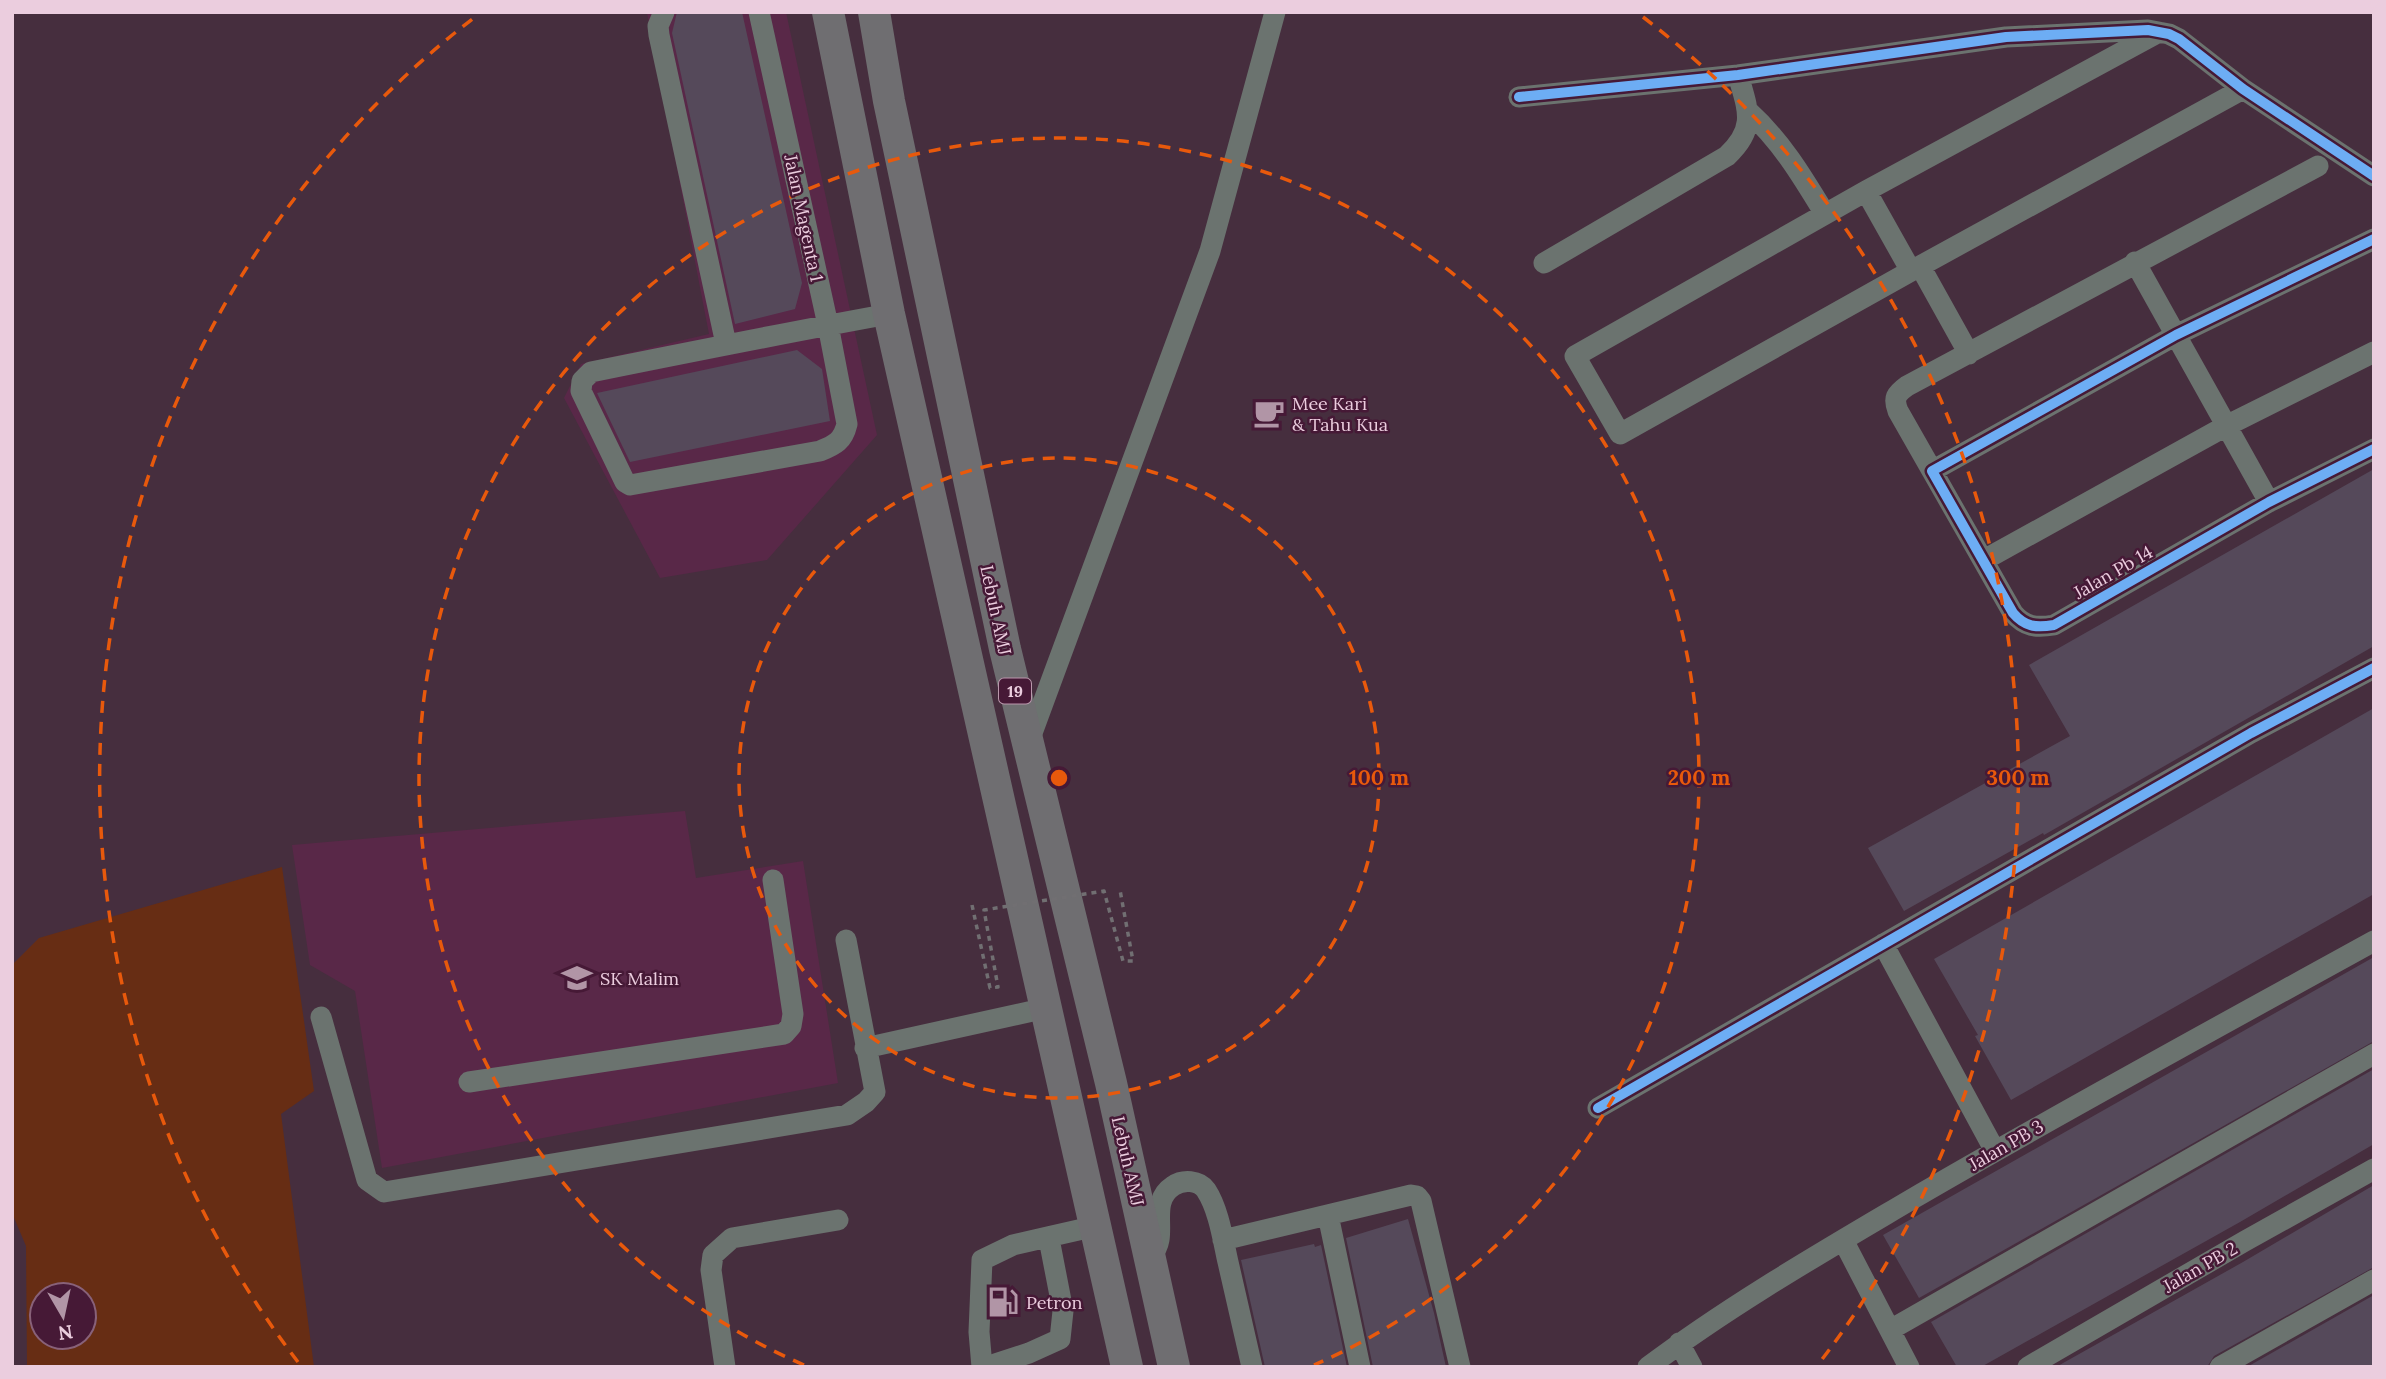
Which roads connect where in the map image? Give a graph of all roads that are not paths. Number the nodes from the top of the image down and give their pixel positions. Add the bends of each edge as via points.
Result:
1 (664, 12) edge
2 (759, 12) edge
3 (828, 12) edge
4 (874, 12) edge
5 (1275, 12) edge
6 (2160, 32) junction
7 (1738, 75) junction
8 (2243, 89) junction
9 (1519, 97) dead end
10 (1748, 111) junction
11 (2318, 166) dead end
12 (2374, 176) edge
13 (1866, 191) junction
14 (1825, 214) junction
15 (2374, 239) edge
16 (2135, 262) junction
17 (1544, 263) dead end
18 (1915, 268) junction
19 (889, 314) junction
20 (828, 325) junction
21 (2176, 335) junction
22 (726, 344) junction
23 (2374, 352) edge
24 (1969, 354) junction
25 (2226, 426) junction
26 (2374, 449) edge
27 (1932, 471) junction
28 (2269, 502) junction
29 (1984, 560) junction
30 (2374, 668) edge
31 (1028, 743) junction
32 (773, 880) dead end
33 (846, 940) dead end
34 (2374, 941) edge
35 (1883, 944) junction
36 (1046, 1008) junction
37 (321, 1017) dead end
38 (865, 1048) junction
39 (2374, 1054) edge
40 (469, 1082) dead end
41 (1598, 1108) dead end
42 (1995, 1150) junction
43 (2374, 1169) edge
44 (1328, 1215) junction
45 (838, 1220) dead end
46 (1096, 1226) junction
47 (1052, 1236) junction
48 (1223, 1240) junction
49 (1843, 1240) junction
50 (1150, 1256) junction
51 (2374, 1280) edge
52 (1890, 1330) junction
53 (1679, 1343) junction
54 (725, 1367) edge
55 (984, 1367) edge
56 (1127, 1367) edge
57 (1174, 1367) edge
58 (1252, 1367) edge
59 (1360, 1367) edge
60 (1460, 1367) edge
61 (1648, 1367) edge
62 (1692, 1367) edge
63 (1909, 1367) edge
64 (2028, 1367) edge
65 (2220, 1367) edge

1 - 22 street via 659,35
2 - 20 street, Jalan Magenta 1
3 - 19 highway, 19
4 - 31 highway, Lebuh AMJ / 19 via 963,459
5 - 31 street via 1210,251
6 - 7 street via 2134,29 2007,37
6 - 8 street via 2179,39
6 - 13 street
7 - 9 street
7 - 10 street
8 - 12 street
8 - 18 street
10 - 14 street via 1788,154
10 - 17 street via 1744,136 1727,156
11 - 16 street
13 - 14 street
13 - 18 street
14 - 18 street via 1576,356 1620,434
15 - 21 street
16 - 21 street
16 - 24 street
18 - 24 street
19 - 20 street
19 - 36 highway, 19
20 - 22 street
20 - 22 street, Jalan Magenta 1 via 847,424 835,445 630,485 625,482 581,391 582,381 591,372
21 - 25 street
21 - 27 street
23 - 25 street
24 - 27 street, Jalan Pb 14 via 1896,393 1898,411
25 - 28 street
25 - 29 street
26 - 28 street, Jalan Pb 14
27 - 29 street, Jalan Pb 14
28 - 29 street, Jalan Pb 14 via 2054,625 2037,628 2021,622
30 - 35 street via 2251,733
31 - 50 highway, Lebuh AMJ / 19
32 - 40 street via 793,1014 784,1034
33 - 38 street
34 - 42 street, Jalan PB 3
35 - 41 street
35 - 42 street
36 - 38 street
36 - 46 highway, 19
37 - 38 street via 367,1180 384,1192 847,1115 875,1092
39 - 52 street
42 - 49 street, Jalan PB 3
43 - 64 street, Jalan PB 2
44 - 48 street
44 - 59 street
44 - 60 street via 1417,1196
45 - 54 street via 732,1238 713,1255 711,1270
46 - 47 street
46 - 56 highway, 19
47 - 55 street via 1013,1245 982,1260 979,1332
47 - 55 street via 1063,1311 1060,1339
48 - 50 street via 1205,1189 1185,1181 1174,1185 1161,1200 1159,1239
48 - 58 street
49 - 52 street
49 - 53 street, Jalan PB 3
50 - 57 highway, Lebuh AMJ / 19
51 - 65 street
52 - 63 street
53 - 61 street, Jalan PB 3
53 - 62 street

